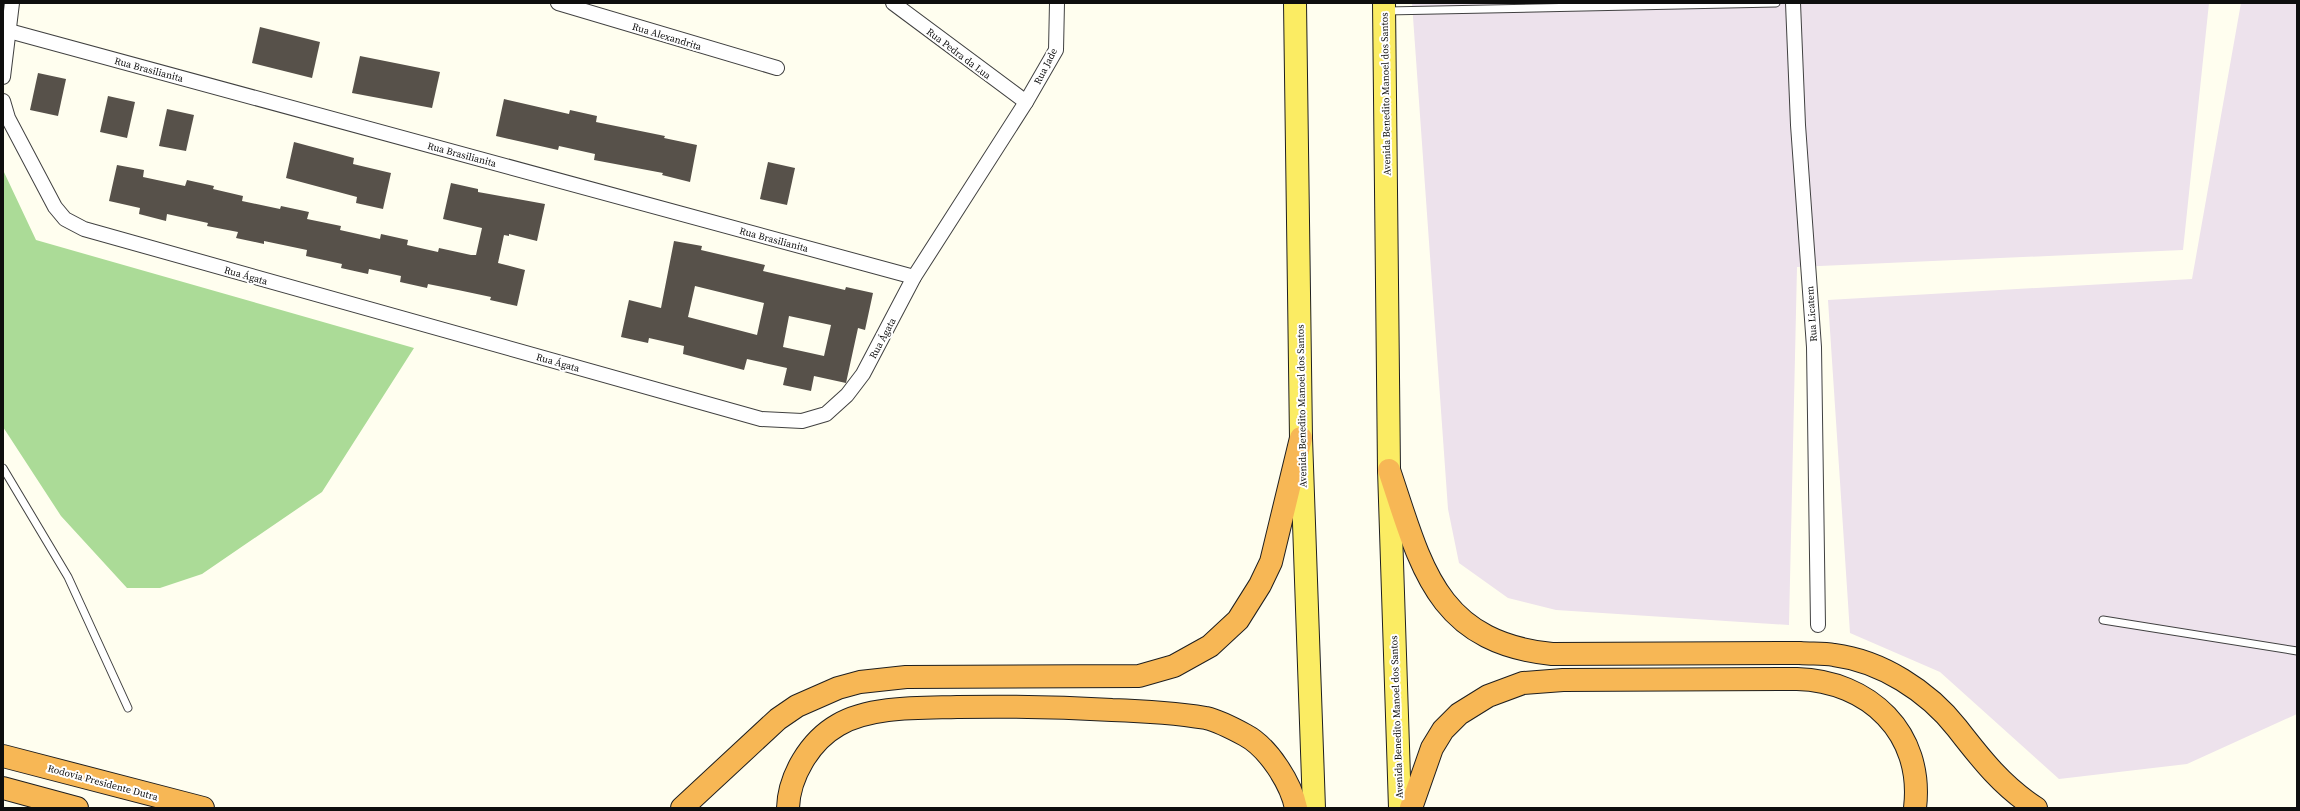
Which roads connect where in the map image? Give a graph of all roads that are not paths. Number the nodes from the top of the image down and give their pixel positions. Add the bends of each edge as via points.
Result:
1 (12, 3) edge
2 (558, 3) edge
3 (893, 3) edge
4 (1058, 3) edge
5 (1295, 3) edge
6 (1776, 3) edge
7 (1793, 3) edge
8 (1384, 7) edge
9 (9, 31) junction
10 (777, 68) dead end
11 (3, 77) edge
12 (3, 100) edge
13 (1026, 102) junction
14 (914, 277) junction
15 (1301, 438) junction
16 (3, 468) edge
17 (1389, 470) junction
18 (2103, 620) dead end
19 (1818, 625) dead end
20 (2297, 651) edge
21 (128, 708) dead end
22 (3, 756) edge
23 (3, 788) edge
24 (77, 808) edge
25 (203, 808) edge
26 (682, 808) edge
27 (788, 808) edge
28 (1296, 808) edge
29 (1314, 808) edge
30 (1400, 808) edge
31 (1411, 808) edge
32 (1915, 808) edge
33 (2036, 808) edge

1 - 9 street
2 - 10 street, Rua Alexandrita
3 - 13 street, Rua Pedra da Lua
4 - 13 street, Rua Jade via 1056,50
5 - 15 main road, Avenida Benedito Manoel dos Santos
6 - 8 lane
7 - 19 street, Rua Licatem via 1798,126 1814,347
8 - 17 main road, Avenida Benedito Manoel dos Santos
9 - 11 street
9 - 14 street, Rua Brasilianita
12 - 14 street, Rua Ágata via 8,118 55,207 65,219 84,229 761,419 802,421 826,414 863,374
13 - 14 street, Rua Ágata
15 - 26 highway via 1272,562 1238,620 1210,646 1174,666 1139,676 906,677 867,680 838,688 817,696 778,718
15 - 29 main road, Avenida Benedito Manoel dos Santos
16 - 21 lane via 68,577
17 - 30 main road, Avenida Benedito Manoel dos Santos
17 - 33 highway via 1416,552 1434,588 1460,618 1494,640 1552,654 1800,653 1851,658 1883,670 1924,695 1952,722 1971,748 2002,782
18 - 20 lane
22 - 25 highway, Rodovia Presidente Dutra
23 - 24 highway
27 - 28 highway via 791,789 804,759 814,746 839,725 896,709 1029,705 1159,712 1208,718 1247,735 1275,761
31 - 32 highway via 1432,748 1443,730 1459,714 1488,696 1523,683 1563,680 1797,679 1814,680 1847,688 1862,696 1888,717 1906,746 1912,762

